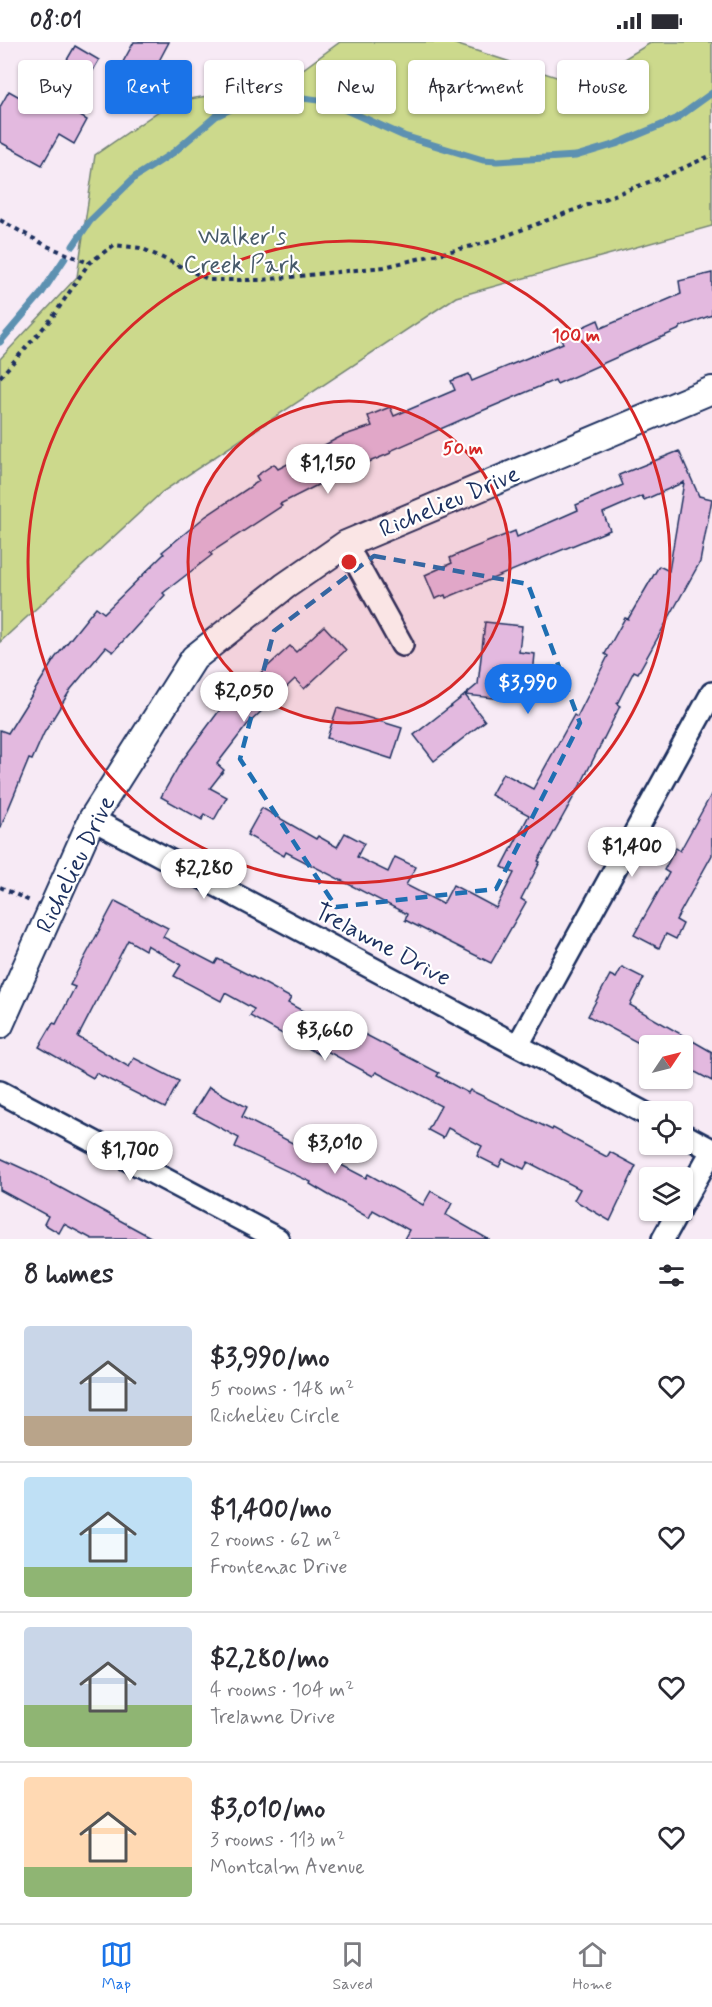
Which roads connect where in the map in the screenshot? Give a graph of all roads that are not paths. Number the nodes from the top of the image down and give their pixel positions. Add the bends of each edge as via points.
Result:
1 (712, 390) edge
2 (346, 544) junction
3 (402, 645) dead end
4 (712, 693) edge
5 (92, 819) junction
6 (0, 1025) edge
7 (518, 1045) junction
8 (0, 1092) edge
9 (639, 1110) edge
10 (693, 1140) edge
11 (712, 1151) edge
12 (693, 1185) edge
13 (673, 1221) edge
14 (278, 1239) edge
15 (663, 1239) edge

1 - 2 street, Richelieu Drive
2 - 3 street
2 - 5 street, Richelieu Drive via 194,658
4 - 7 street
5 - 6 street, Richelieu Drive
5 - 7 street, Trelawne Drive
7 - 9 street, Trelawne Drive
8 - 14 street
10 - 11 street
11 - 12 street
13 - 15 street

